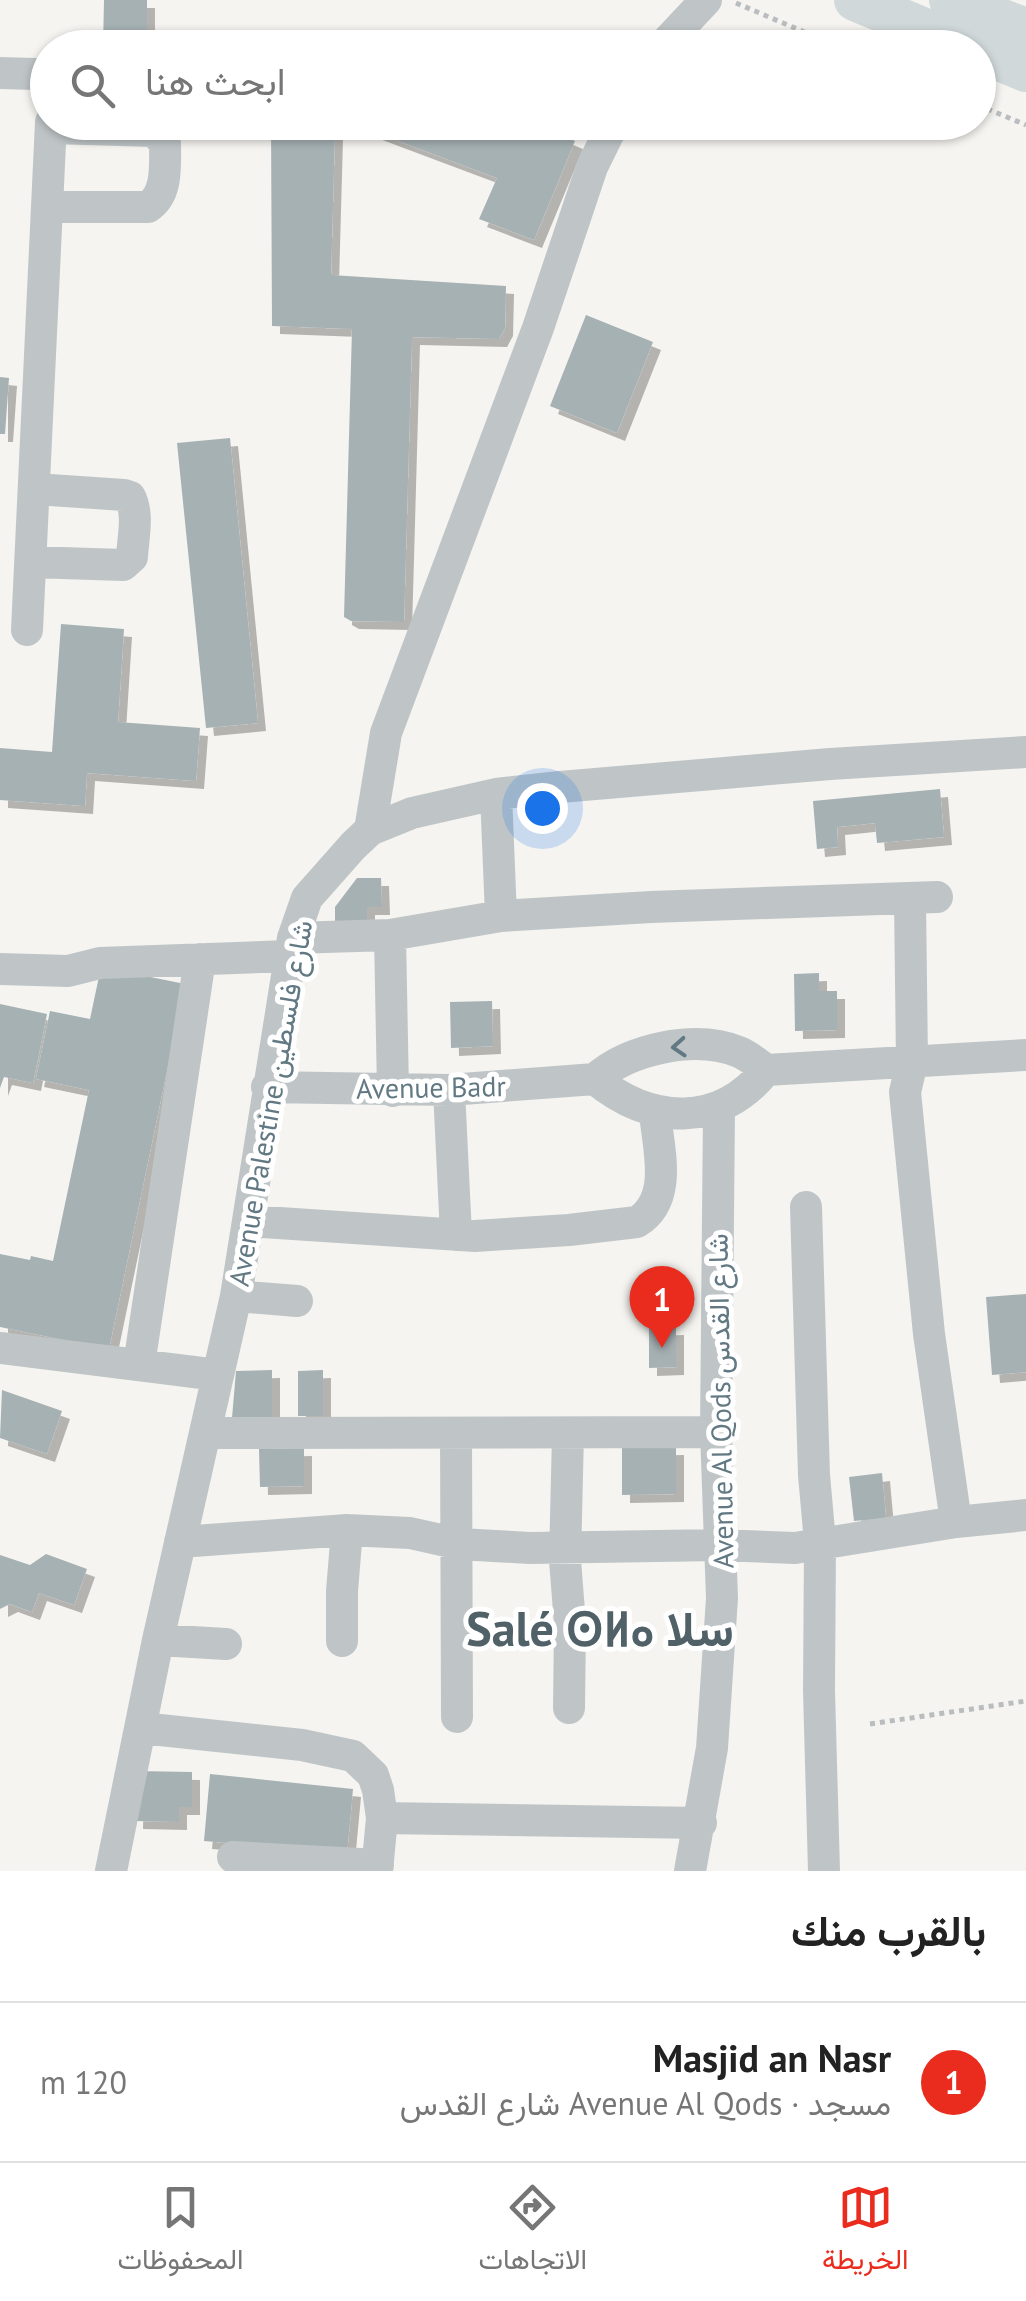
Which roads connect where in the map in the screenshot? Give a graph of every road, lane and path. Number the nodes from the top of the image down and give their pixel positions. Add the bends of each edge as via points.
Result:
1 (706, 0) edge
2 (729, 0) edge
3 (855, 0) edge
4 (950, 0) edge
5 (1026, 29) edge
6 (678, 30) edge
7 (800, 30) edge
8 (927, 30) edge
9 (996, 58) edge
10 (1026, 71) edge
11 (0, 72) edge
12 (30, 74) edge
13 (996, 112) edge
14 (1026, 125) edge
15 (50, 140) edge
16 (164, 140) edge
17 (605, 140) edge
18 (48, 207) junction
19 (36, 489) junction
20 (31, 562) junction
21 (18, 624) edge
22 (1026, 752) edge
23 (496, 794) junction
24 (370, 830) junction
25 (502, 916) junction
26 (390, 935) junction
27 (291, 947) junction
28 (200, 959) junction
29 (0, 968) edge
30 (1026, 1056) edge
31 (912, 1062) junction
32 (766, 1070) junction
33 (595, 1080) junction
34 (267, 1087) junction
35 (449, 1090) junction
36 (393, 1091) junction
37 (719, 1108) junction
38 (655, 1113) junction
39 (806, 1207) dead end
40 (248, 1221) junction
41 (456, 1235) junction
42 (236, 1296) junction
43 (297, 1301) dead end
44 (0, 1348) edge
45 (139, 1366) junction
46 (218, 1376) junction
47 (206, 1432) junction
48 (716, 1432) junction
49 (456, 1433) junction
50 (568, 1434) junction
51 (1026, 1515) edge
52 (956, 1522) junction
53 (347, 1530) junction
54 (180, 1542) junction
55 (820, 1542) junction
56 (459, 1544) junction
57 (720, 1545) junction
58 (567, 1546) junction
59 (158, 1640) junction
60 (342, 1641) dead end
61 (226, 1644) dead end
62 (1026, 1700) edge
63 (569, 1708) dead end
64 (457, 1717) dead end
65 (870, 1724) dead end
66 (141, 1728) junction
67 (382, 1818) junction
68 (701, 1822) junction
69 (233, 1857) dead end
70 (378, 1868) edge
71 (110, 1871) edge
72 (690, 1871) edge
73 (824, 1871) edge

1 - 6 street
2 - 7 path
3 - 8 main road
4 - 5 main road
9 - 10 main road
11 - 12 street
13 - 14 path
15 - 18 street
16 - 18 street via 160,196 148,207
17 - 24 street via 386,734
18 - 19 street
19 - 20 street
19 - 20 street via 124,495 132,501 132,557 122,565
20 - 21 street
22 - 23 street, Avenue Palestine شارع فلسطين
23 - 24 street, Avenue Palestine شارع فلسطين
23 - 25 street
24 - 27 street, Avenue Palestine شارع فلسطين via 308,898
25 - 26 street
25 - 31 street via 924,898
26 - 27 street
26 - 36 street
27 - 28 street
27 - 34 street, Avenue Palestine شارع فلسطين
28 - 29 street via 100,963 68,972
28 - 45 street
30 - 31 street
31 - 32 street
31 - 52 street via 907,1111
32 -> 33 street, Avenue Badr via 739,1052 685,1046 612,1064
32 - 37 street via 742,1096
33 - 35 street, Avenue Badr
33 - 38 street
34 - 36 street, Avenue Badr
34 - 40 street, Avenue Palestine شارع فلسطين
35 - 36 street, Avenue Badr
35 - 41 street
37 - 38 street
37 - 48 street, Avenue Al Qods شارع القدس
38 - 41 street via 661,1182 643,1218 569,1230
39 - 55 street
40 - 41 street
40 - 42 street, Avenue Palestine شارع فلسطين
42 - 43 street
42 - 46 street, Avenue Palestine شارع فلسطين
44 - 45 street
45 - 46 street
46 - 47 street, Avenue Palestine شارع فلسطين
47 - 49 street
47 - 54 street, Avenue Palestine شارع فلسطين
48 - 50 street
48 - 57 street, Avenue Al Qods شارع القدس
49 - 50 street
49 - 56 street
50 - 58 street
51 - 52 street
52 - 55 street
53 - 54 street
53 - 56 street
53 - 60 street
54 - 59 street, Avenue Palestine شارع فلسطين
55 - 57 street via 795,1548
55 - 73 street
56 - 58 street
56 - 64 street
57 - 58 street
57 - 68 street, Avenue Al Qods شارع القدس via 718,1688
58 - 63 street
59 - 61 street
59 - 66 street, Avenue Palestine شارع فلسطين
62 - 65 path
66 - 67 street via 340,1750 374,1775
66 - 71 street, Avenue Palestine شارع فلسطين
67 - 68 street
67 - 70 street
68 - 72 street, Avenue Al Qods شارع القدس
69 - 70 street

